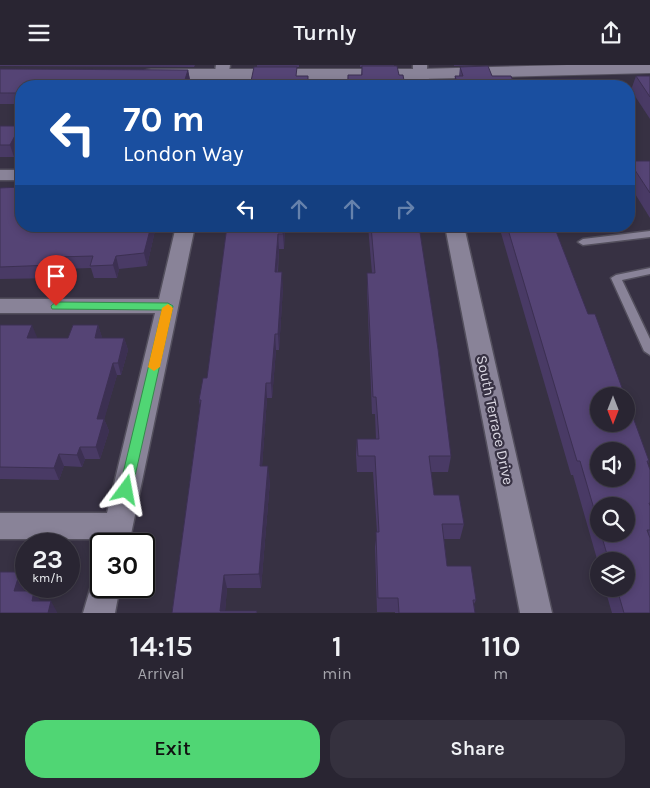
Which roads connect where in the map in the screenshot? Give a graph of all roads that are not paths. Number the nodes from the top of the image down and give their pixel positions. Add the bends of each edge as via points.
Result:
1 (650, 68) edge
2 (133, 73) edge
3 (222, 75) edge
4 (422, 75) edge
5 (0, 175) edge
6 (15, 175) edge
7 (185, 232) edge
8 (455, 232) edge
9 (650, 234) edge
10 (583, 242) dead end
11 (650, 271) edge
12 (0, 306) edge
13 (168, 306) junction
14 (650, 351) edge
15 (0, 527) edge
16 (90, 533) edge
17 (116, 533) edge
18 (102, 598) edge
19 (99, 613) edge
20 (536, 613) edge

1 - 4 street via 509,76
2 - 3 street
3 - 4 street
5 - 6 street
7 - 13 street
8 - 20 street, South Terrace Drive
9 - 10 lane
11 - 14 lane via 616,278
12 - 13 street
13 - 17 street
15 - 16 street
18 - 19 street

